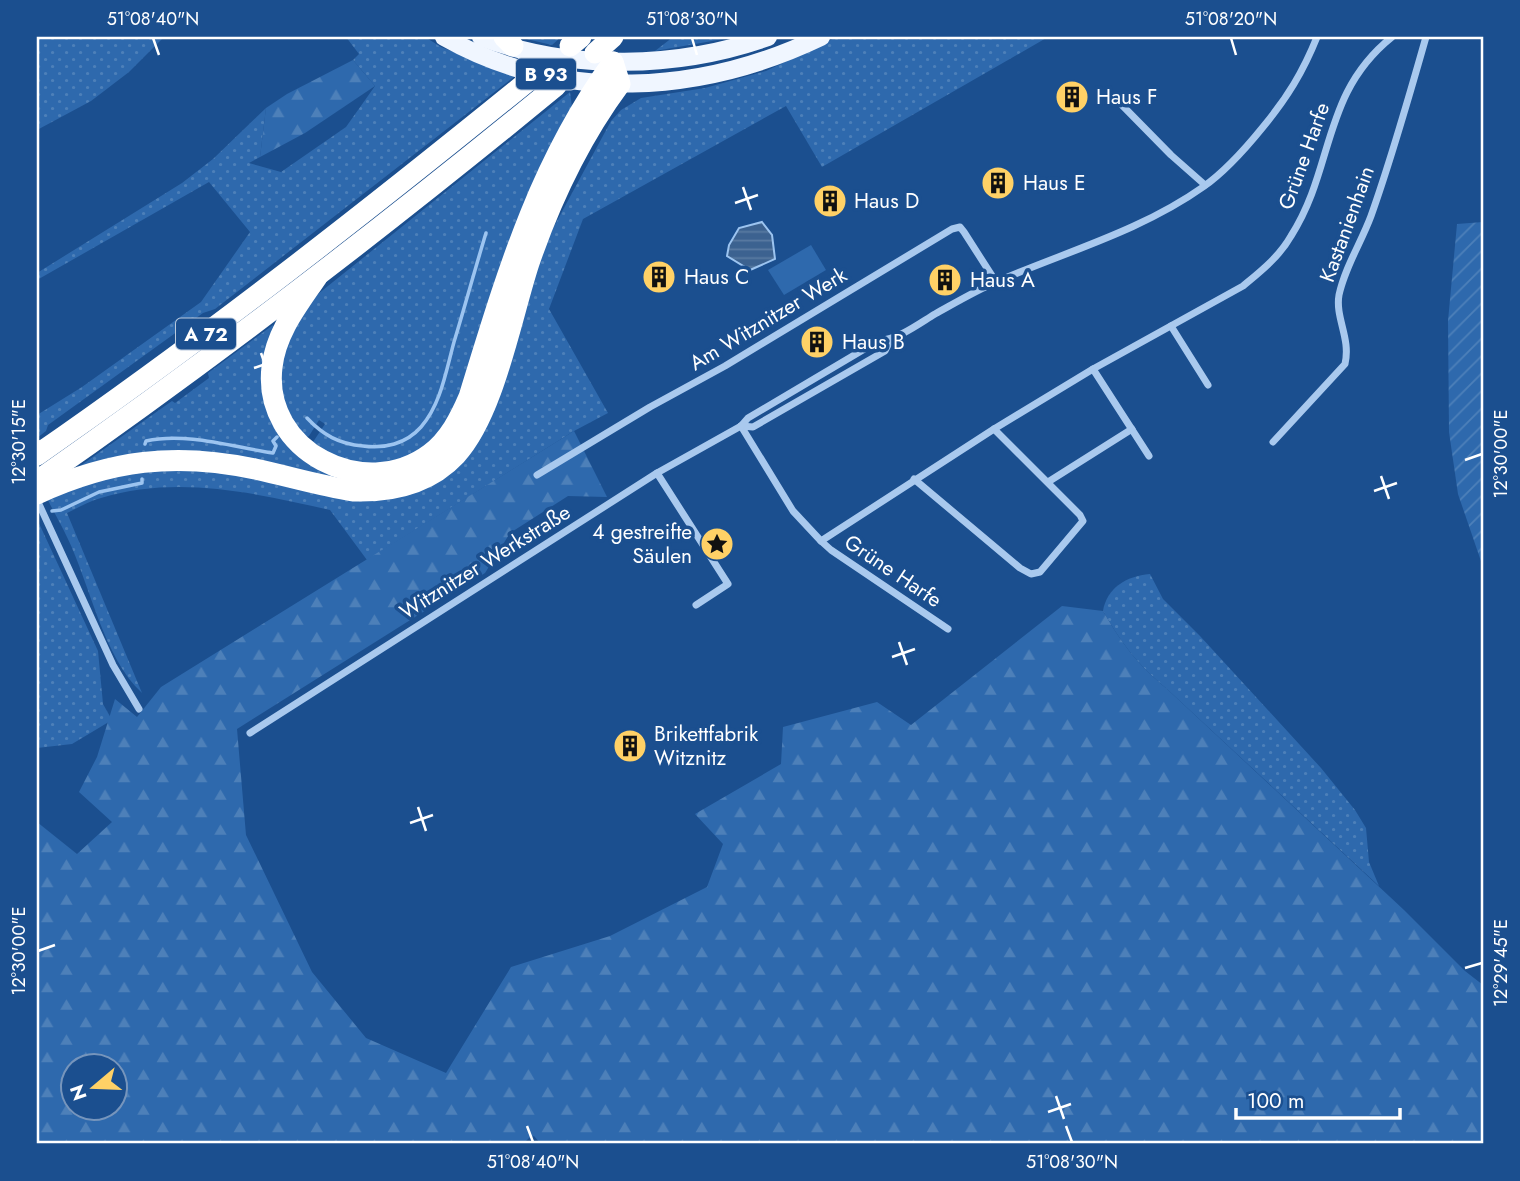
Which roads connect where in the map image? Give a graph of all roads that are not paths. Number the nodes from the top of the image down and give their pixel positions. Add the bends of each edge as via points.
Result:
1 (444, 37) edge
2 (481, 37) edge
3 (613, 37) edge
4 (768, 37) edge
5 (821, 37) edge
6 (1317, 37) edge
7 (1392, 37) edge
8 (1426, 37) edge
9 (508, 42) edge
10 (590, 49) edge
11 (528, 81) dead end
12 (556, 86) dead end
13 (603, 87) junction
14 (1114, 97) dead end
15 (1205, 186) junction
16 (317, 277) junction
17 (996, 282) junction
18 (1171, 326) junction
19 (891, 340) junction
20 (1093, 369) junction
21 (1208, 386) dead end
22 (741, 426) junction
23 (994, 429) junction
24 (1132, 429) junction
25 (1273, 442) dead end
26 (37, 456) edge
27 (1149, 456) dead end
28 (657, 473) junction
29 (537, 475) dead end
30 (914, 479) junction
31 (1048, 482) junction
32 (38, 490) edge
33 (821, 541) junction
34 (696, 605) dead end
35 (947, 629) dead end
36 (139, 709) dead end
37 (250, 733) dead end

1 - 13 main road, B 93 via 495,61
2 - 9 main road, B 93
3 - 10 highway
4 - 10 main road, B 93 via 695,56
5 - 13 main road, B 93 via 763,61 706,77
6 - 15 street, Witznitzer Werkstraße via 1295,85 1277,110 1245,149
7 - 18 street, Grüne Harfe via 1372,53 1348,88 1304,213 1279,254 1243,286
8 - 25 street, Kastanienhain via 1399,134 1341,288 1340,314 1348,351 1345,364
9 - 10 main road, B 93 via 567,58
10 - 13 highway
11 - 26 highway, A 72 via 295,267
12 - 16 highway, A 72
13 - 16 highway via 555,156 534,201 469,397 460,418 429,455 383,473 359,473 333,467 309,453 292,435 278,412 271,368 288,319
13 - 32 highway via 601,110 561,184 528,265 475,428 454,457 434,473 401,487 354,491 222,463 172,459 116,466
14 - 15 street
15 - 17 street, Witznitzer Werkstraße via 1163,212
16 - 32 highway, A 72
17 - 19 street, Witznitzer Werkstraße
17 - 29 street, Am Witznitzer Werk via 960,227 952,229
18 - 20 street, Grüne Harfe
18 - 21 street
19 - 22 street, Witznitzer Werkstraße via 878,341
19 - 22 street, Witznitzer Werkstraße via 886,351 754,427
20 - 23 street, Grüne Harfe
20 - 24 street
22 - 28 street, Witznitzer Werkstraße
22 - 33 street, Grüne Harfe via 793,511
23 - 30 street, Grüne Harfe
23 - 31 street
24 - 27 street
24 - 31 street
28 - 34 street via 728,584
28 - 37 street, Witznitzer Werkstraße
30 - 31 street via 1031,574 1040,572 1083,521
30 - 33 street, Grüne Harfe
32 - 36 street via 113,665
33 - 35 street, Grüne Harfe

